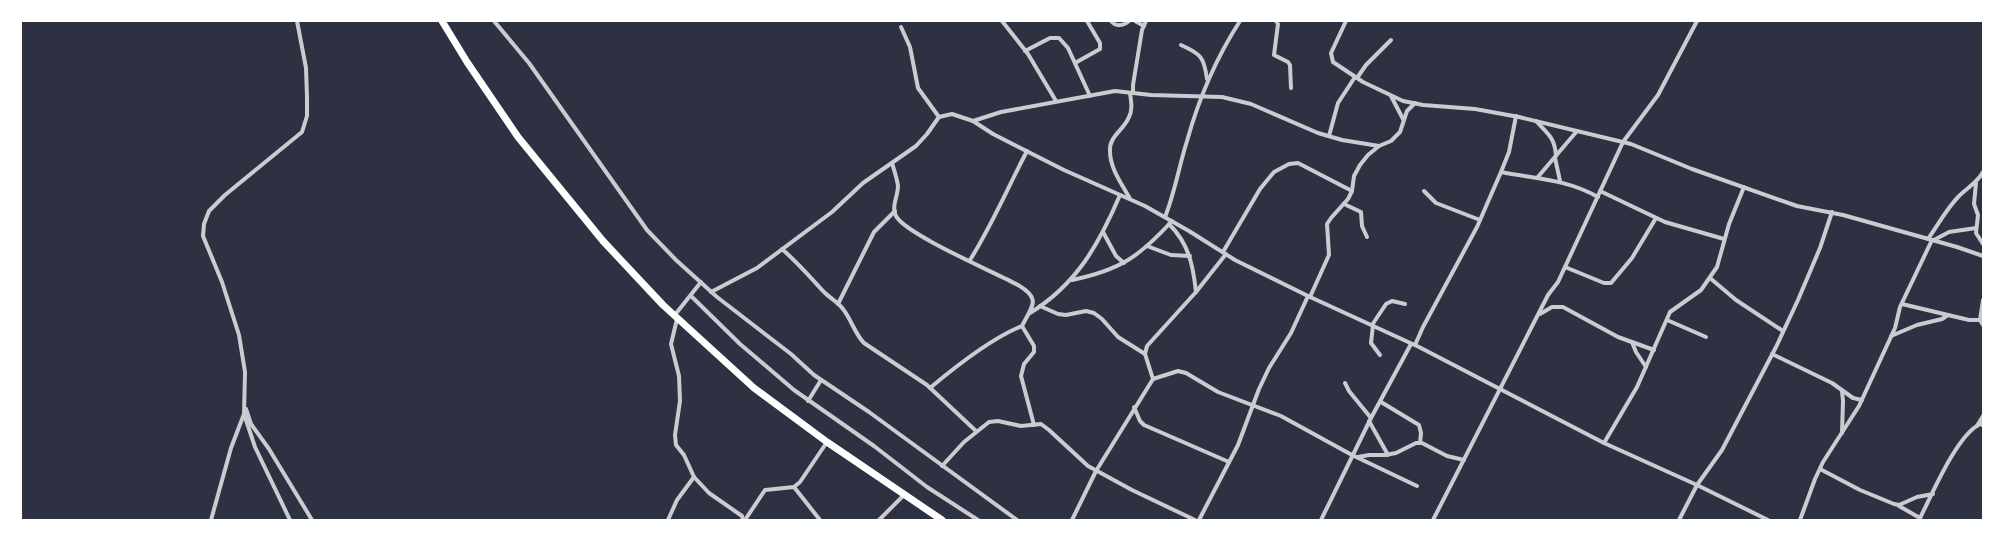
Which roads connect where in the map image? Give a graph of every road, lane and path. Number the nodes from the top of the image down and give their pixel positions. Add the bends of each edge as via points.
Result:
1 (297, 21) edge
2 (442, 21) edge
3 (494, 21) edge
4 (1002, 21) edge
5 (1087, 21) edge
6 (1111, 21) edge
7 (1129, 21) edge
8 (1135, 21) edge
9 (1240, 21) edge
10 (1276, 21) edge
11 (1346, 21) edge
12 (1697, 21) edge
13 (1145, 23) edge
14 (901, 27) dead end
15 (1391, 40) dead end
16 (1181, 45) dead end
17 (1025, 51) junction
18 (1075, 62) junction
19 (1356, 78) junction
20 (1207, 79) junction
21 (1291, 88) dead end
22 (1131, 93) junction
23 (1090, 96) junction
24 (1202, 96) junction
25 (1391, 96) junction
26 (1056, 101) junction
27 (1415, 103) junction
28 (1516, 116) junction
29 (939, 117) junction
30 (1403, 119) junction
31 (973, 120) junction
32 (1536, 121) junction
33 (1577, 131) junction
34 (1329, 136) junction
35 (1624, 142) junction
36 (1379, 146) junction
37 (1027, 151) junction
38 (1555, 158) junction
39 (892, 163) junction
40 (1501, 172) junction
41 (1983, 172) edge
42 (1537, 178) junction
43 (1560, 181) junction
44 (1976, 183) junction
45 (1744, 187) junction
46 (1352, 191) junction
47 (1424, 191) dead end
48 (1600, 191) junction
49 (1120, 195) junction
50 (1598, 197) junction
51 (1131, 200) junction
52 (1344, 204) junction
53 (895, 211) junction
54 (1832, 212) junction
55 (1165, 217) junction
56 (1656, 218) junction
57 (1480, 220) junction
58 (1171, 223) junction
59 (1976, 228) junction
60 (1103, 232) junction
61 (1367, 237) dead end
62 (1724, 240) junction
63 (1931, 240) junction
64 (1983, 244) edge
65 (1147, 246) junction
66 (782, 249) junction
67 (1224, 253) junction
68 (1190, 256) junction
69 (1983, 256) edge
70 (970, 260) junction
71 (1124, 263) junction
72 (1565, 267) junction
73 (1710, 278) junction
74 (1071, 280) junction
75 (701, 282) junction
76 (711, 292) junction
77 (1196, 292) junction
78 (691, 296) junction
79 (1309, 296) junction
80 (1983, 300) edge
81 (838, 304) junction
82 (1405, 304) dead end
83 (1902, 304) junction
84 (1040, 306) junction
85 (1029, 313) junction
86 (1540, 315) junction
87 (1948, 315) junction
88 (676, 318) junction
89 (1981, 319) edge
90 (1667, 320) junction
91 (1372, 325) junction
92 (1983, 325) edge
93 (1022, 326) junction
94 (1783, 331) junction
95 (1891, 336) junction
96 (1706, 337) dead end
97 (1632, 342) junction
98 (1413, 344) junction
99 (1654, 350) junction
100 (1145, 354) junction
101 (1380, 354) dead end
102 (1772, 354) junction
103 (1646, 367) junction
104 (1153, 379) junction
105 (821, 380) junction
106 (1345, 383) dead end
107 (930, 388) junction
108 (1499, 390) junction
109 (1842, 391) junction
110 (1862, 400) junction
111 (808, 401) junction
112 (1381, 402) junction
113 (244, 405) junction
114 (1253, 405) junction
115 (1134, 407) junction
116 (244, 414) junction
117 (1983, 416) edge
118 (1370, 419) junction
119 (1034, 425) junction
120 (1983, 425) edge
121 (1976, 426) junction
122 (976, 431) junction
123 (1842, 434) junction
124 (827, 442) junction
125 (1420, 443) junction
126 (1604, 443) junction
127 (1388, 455) junction
128 (1355, 456) junction
129 (1464, 460) junction
130 (1229, 462) junction
131 (942, 466) junction
132 (1820, 469) junction
133 (1096, 471) junction
134 (694, 477) junction
135 (1697, 485) junction
136 (1418, 486) dead end
137 (794, 487) junction
138 (1933, 494) junction
139 (904, 495) junction
140 (1896, 505) junction
141 (1920, 519) edge
142 (211, 520) edge
143 (290, 520) edge
144 (312, 520) edge
145 (668, 520) edge
146 (744, 520) edge
147 (820, 520) edge
148 (879, 520) edge
149 (942, 520) edge
150 (978, 520) edge
151 (1017, 520) edge
152 (1072, 520) edge
153 (1195, 520) edge
154 (1199, 520) edge
155 (1321, 520) edge
156 (1433, 520) edge
157 (1679, 520) edge
158 (1768, 520) edge
159 (1800, 520) edge

1 - 113 street via 306,68 307,116 302,132 225,195 209,211 204,224 203,236 222,282 239,335 245,372
2 - 88 highway via 518,138 603,241
3 - 75 street via 529,63 647,230
4 - 17 street
5 - 18 street via 1100,43 1100,49
6 - 7 street via 1122,25
8 - 13 street
9 - 20 street
10 - 21 street via 1278,24 1274,55 1290,65
11 - 19 street via 1330,58 1337,66
12 - 35 street via 1658,95
13 - 22 street
14 - 29 street via 910,47 918,88
15 - 19 street
16 - 20 street via 1202,56
17 - 18 street via 1045,40 1057,37 1068,48
17 - 26 street
18 - 23 street
19 - 25 street
19 - 34 street via 1338,103
20 - 24 street
22 - 23 street via 1115,91
22 - 24 street
22 - 51 street via 1130,117 1112,141 1110,151 1114,170
23 - 26 street
24 - 34 street via 1222,97 1251,104
24 - 55 street via 1186,141
25 - 27 street
25 - 30 street
26 - 31 street
27 - 28 street
27 - 30 street
28 - 32 street
28 - 40 street via 1509,152
29 - 31 street via 952,114
29 - 39 street via 916,146
30 - 36 street via 1400,132 1392,141
31 - 37 street via 993,134
32 - 33 street
32 - 38 street via 1555,143
33 - 35 street
33 - 38 street
34 - 36 street
35 - 45 street
35 - 48 street
36 - 46 street via 1360,165 1354,176
37 - 49 street
37 - 70 street via 990,227
38 - 42 street
38 - 43 street
39 - 53 street via 898,188
39 - 66 street via 863,183 832,212
40 - 42 street
40 - 57 street
41 - 44 street
42 - 43 street
43 - 50 street
44 - 59 street
44 - 63 street via 1959,195
45 - 54 street via 1797,206
45 - 62 street
46 - 52 street
46 - 67 street via 1298,163 1280,167 1260,190
47 - 57 street via 1436,203
48 - 50 street
48 - 56 street
49 - 51 street
49 - 60 street
50 - 72 street
51 - 55 street
52 - 61 street via 1361,212 1362,226
52 - 79 street via 1327,224 1329,255
53 - 70 street via 896,216 907,226 939,246
53 - 81 street via 874,232
54 - 63 street
54 - 94 street via 1820,248
55 - 58 street
56 - 62 street
56 - 72 street via 1632,258 1611,283 1604,283
57 - 98 street
58 - 65 street
58 - 67 street
58 - 68 street
59 - 63 street via 1949,232
59 - 64 street via 1976,233
60 - 71 street via 1116,256
60 - 74 street
62 - 73 street
63 - 69 street
63 - 83 street
65 - 68 street via 1171,255
65 - 71 street
66 - 76 street via 757,268
66 - 81 street
67 - 77 street
67 - 79 street
68 - 77 street
70 - 85 street via 1028,291 1034,304
71 - 74 street via 1104,273
72 - 86 street via 1548,295
73 - 90 street via 1701,290 1670,312
73 - 94 street via 1736,300
74 - 84 street
75 - 76 street
75 - 78 street
76 - 105 street
77 - 100 street via 1147,346
78 - 88 street
78 - 111 street via 740,344
79 - 91 street
79 - 114 street via 1269,368
80 - 89 street
81 - 107 street via 864,343
82 - 91 street via 1392,301 1386,304
83 - 87 street
83 - 95 street
84 - 85 street
84 - 100 street via 1058,314 1086,311 1094,313 1118,337
85 - 93 street
86 - 97 street via 1552,307 1563,307 1598,327
86 - 108 street
87 - 89 street via 1969,320
87 - 95 street
88 - 124 highway via 754,388
88 - 134 street via 671,344 679,376 680,401 676,445
89 - 92 street
90 - 96 street
90 - 99 street
91 - 98 street
91 - 101 street via 1371,343
93 - 107 street via 970,357
93 - 119 street via 1034,346 1034,352 1024,364 1021,376
94 - 102 street
95 - 110 street
97 - 99 street
97 - 103 street
98 - 108 street
98 - 112 street
99 - 103 street
100 - 104 street
102 - 109 street via 1832,383
102 - 135 street via 1722,450
103 - 126 street via 1623,413
104 - 114 street via 1178,371 1186,373 1218,392
104 - 115 street
105 - 111 street
105 - 131 street
106 - 118 street
107 - 122 street
108 - 126 street
108 - 129 street
109 - 110 street
109 - 123 street
110 - 123 street
111 - 150 street via 874,446 927,487
112 - 118 street
112 - 125 street via 1419,425 1422,433
113 - 116 street
113 - 144 street via 251,424
114 - 128 street via 1281,416
114 - 130 street
115 - 130 street via 1144,425
115 - 133 street
116 - 142 street via 231,448
116 - 143 street via 255,448
117 - 121 street
118 - 127 street
118 - 128 street
119 - 122 street via 988,422
119 - 133 street via 1041,424 1050,430
120 - 121 street
121 - 138 street via 1955,450
122 - 131 street
123 - 132 street
124 - 137 street
124 - 139 highway
125 - 127 street
125 - 129 street via 1447,456
126 - 135 street
127 - 128 street
128 - 136 street
128 - 155 street
129 - 156 street
130 - 154 street
131 - 151 street
132 - 140 street
132 - 159 street
133 - 152 street
133 - 153 street
134 - 145 street via 677,500
134 - 146 street via 709,493
135 - 157 street
135 - 158 street
137 - 146 street via 765,490
137 - 147 street
138 - 140 street
138 - 141 street
139 - 148 street
139 - 149 highway
140 - 141 street

